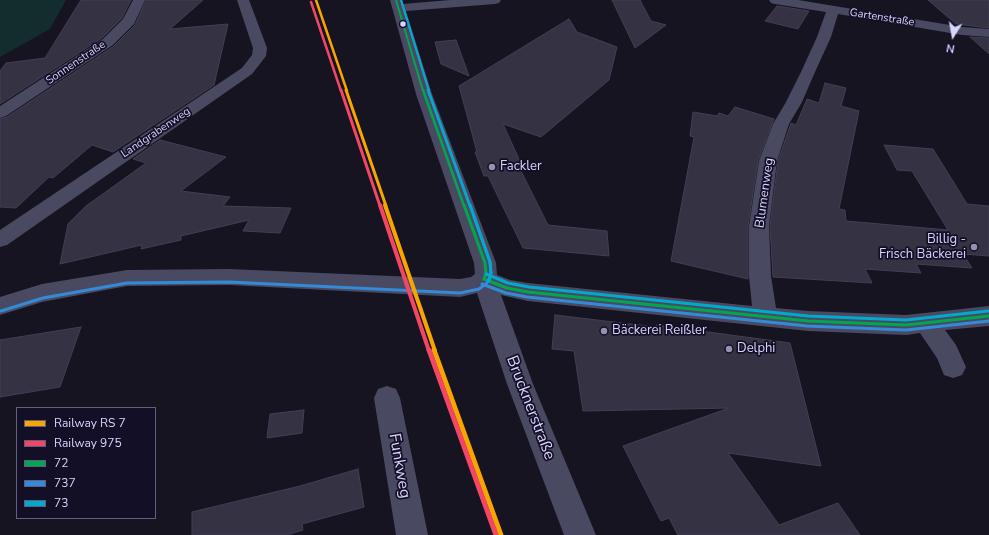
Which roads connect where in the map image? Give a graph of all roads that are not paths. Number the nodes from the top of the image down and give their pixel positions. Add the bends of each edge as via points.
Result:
1 (139, 0) edge
2 (243, 0) edge
3 (495, 0) edge
4 (775, 0) edge
5 (398, 4) edge
6 (832, 10) junction
7 (989, 33) edge
8 (0, 113) edge
9 (0, 240) edge
10 (484, 279) junction
11 (0, 306) edge
12 (989, 316) edge
13 (765, 317) junction
14 (926, 323) junction
15 (954, 367) dead end
16 (387, 398) dead end
17 (412, 535) edge
18 (580, 535) edge

1 - 8 street, Sonnenstraße via 129,22 108,42
2 - 9 street, Landgrabenweg via 260,48 260,56 247,71
3 - 5 street
4 - 6 street, Gartenstraße
5 - 10 street, Brucknerstraße via 424,94 485,262
6 - 7 street, Gartenstraße
6 - 13 street, Blumenweg via 824,37 781,124 768,161 759,226 760,276
10 - 11 street via 477,284 460,288 229,277 127,278 42,293
10 - 13 street via 507,288 528,292
10 - 18 street, Brucknerstraße via 520,384
12 - 14 street
13 - 14 street via 859,324
14 - 15 street
16 - 17 street, Funkweg

